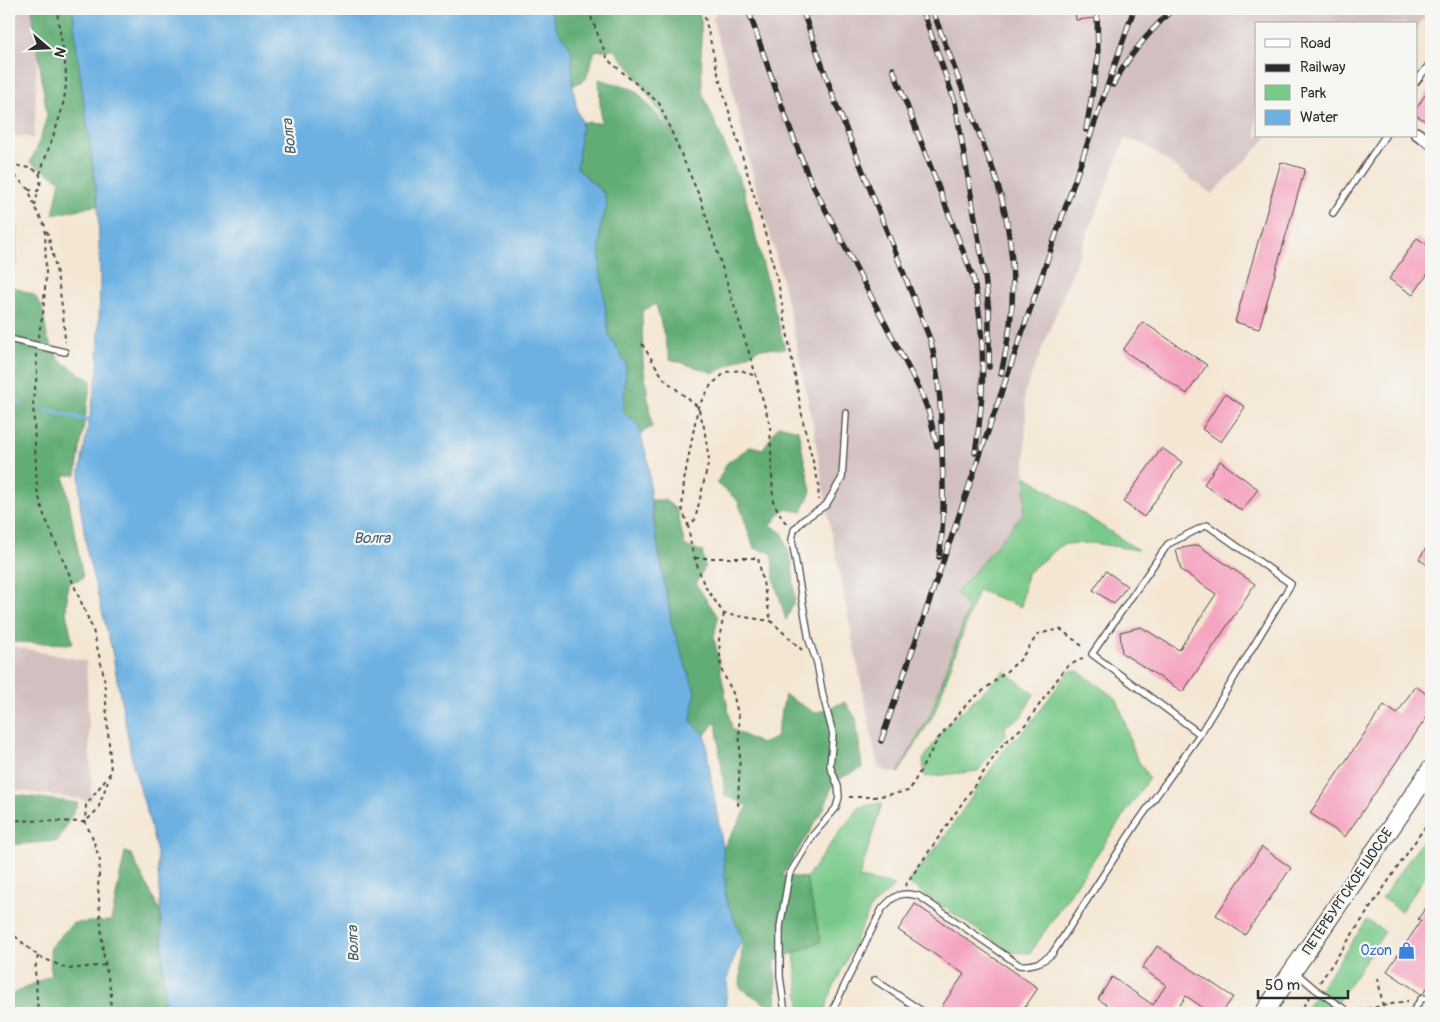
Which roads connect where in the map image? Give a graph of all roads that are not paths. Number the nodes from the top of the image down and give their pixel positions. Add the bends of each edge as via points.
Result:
1 (1431, 62) edge
2 (1418, 79) edge
3 (1418, 134) edge
4 (1384, 138) edge
5 (1431, 143) edge
6 (1333, 213) dead end
7 (9, 339) edge
8 (66, 352) road end
9 (846, 413) dead end
10 (1200, 734) junction
11 (1431, 769) edge
12 (1431, 789) edge
13 (1301, 977) junction
14 (876, 980) dead end
15 (1431, 998) edge
16 (785, 1013) edge
17 (832, 1013) edge
18 (925, 1013) edge
19 (1264, 1013) edge
20 (1277, 1013) edge
21 (1350, 1013) edge
22 (1412, 1013) edge

1 - 2 lane
3 - 5 street
4 - 6 lane
7 - 8 lane
9 - 16 lane via 842,478 826,506 803,520 794,530 792,540 809,640 833,734 830,766 839,797 836,808 813,835 789,875 780,927 780,976
10 - 10 lane via 1291,584 1207,526 1168,544 1092,654
10 - 17 lane via 1134,826 1052,954 1042,962 1019,965 919,896 907,893 890,900 882,909
11 - 19 main road, ПЕТЕРБУРГСКОЕ ШОССЕ
12 - 13 main road, ПЕТЕРБУРГСКОЕ ШОССЕ
13 - 20 main road, ПЕТЕРБУРГСКОЕ ШОССЕ
13 - 21 lane via 1314,990
14 - 18 lane
15 - 22 lane via 1421,999

